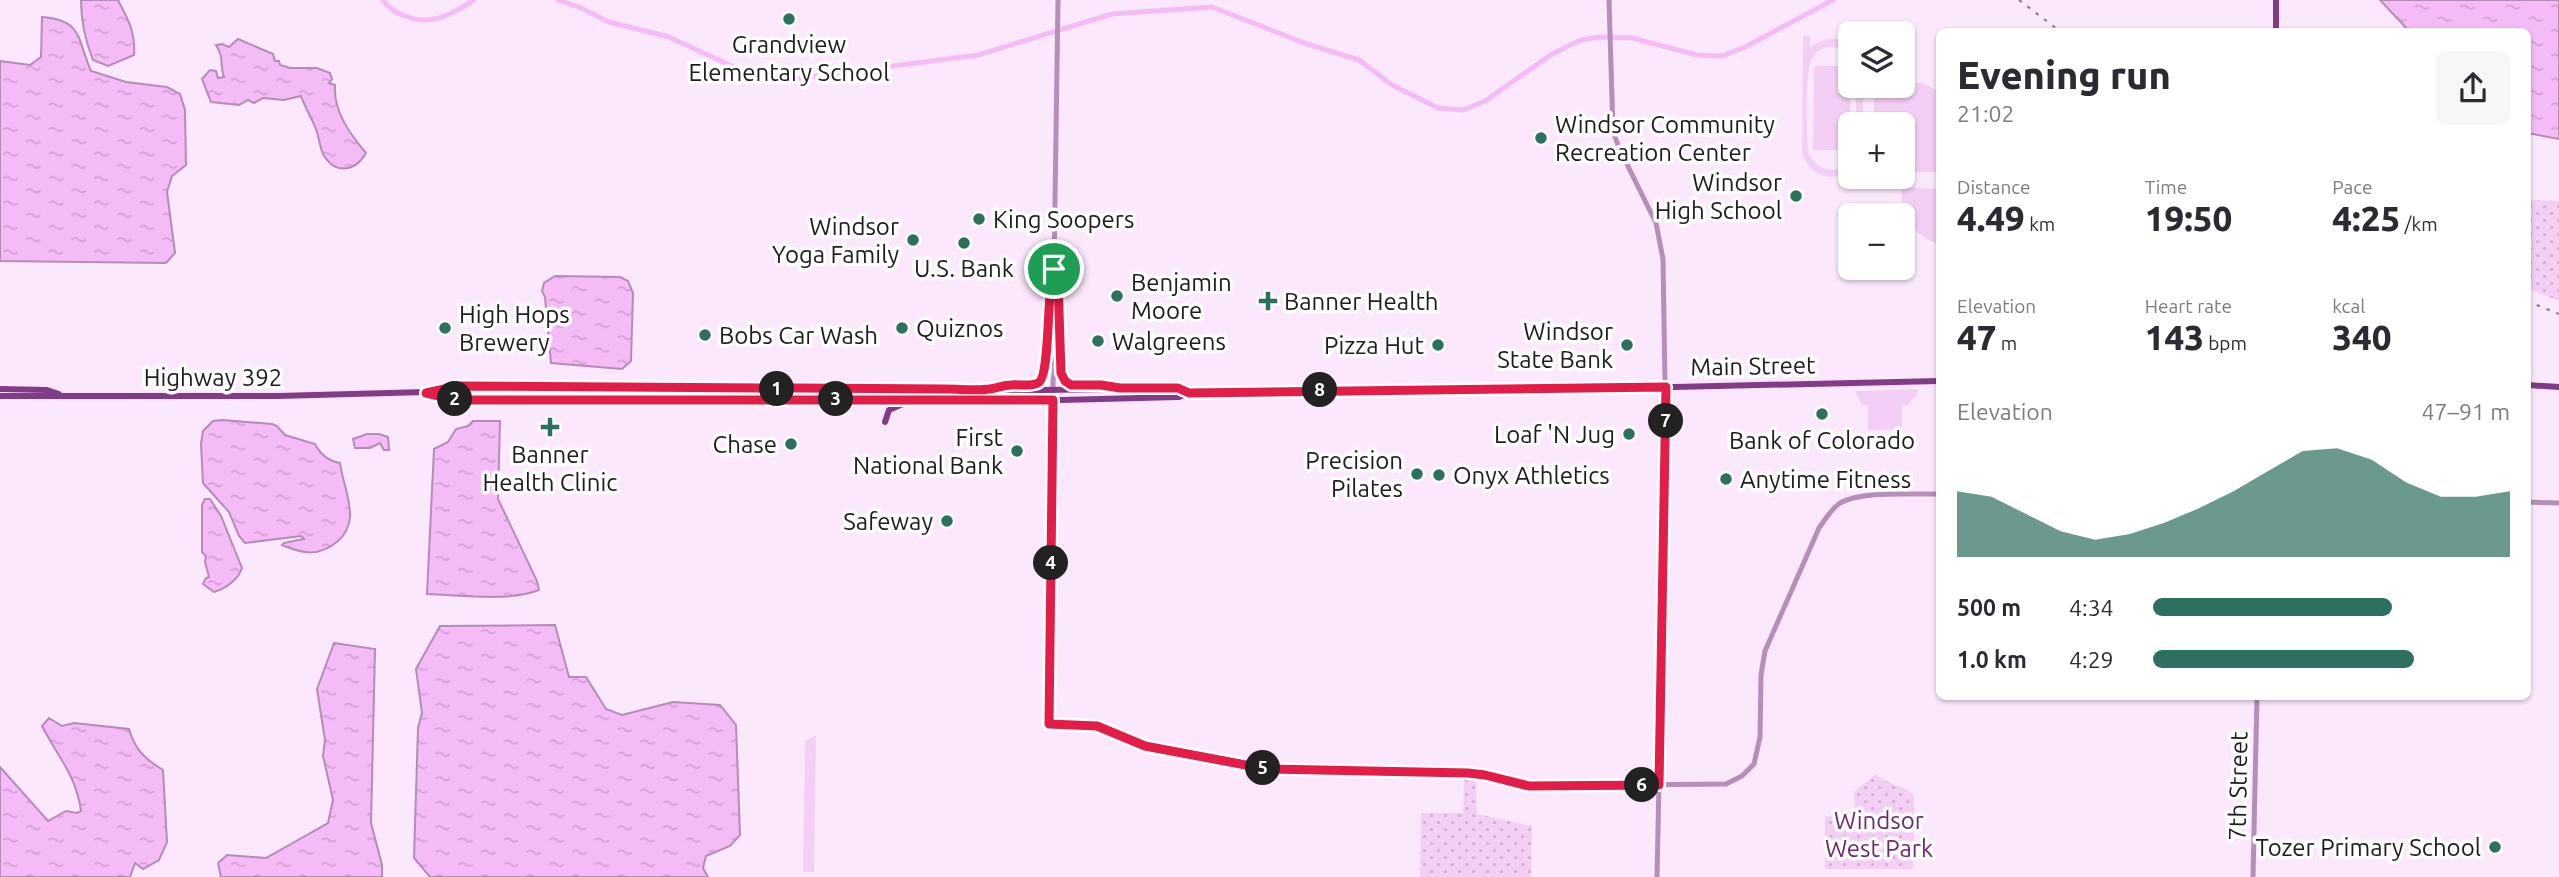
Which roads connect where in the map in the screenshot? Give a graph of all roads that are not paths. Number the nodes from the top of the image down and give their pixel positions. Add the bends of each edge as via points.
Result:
1 (1058, 0) edge
2 (1609, 0) edge
3 (2276, 0) edge
4 (2276, 28) edge
5 (1054, 269) junction
6 (1049, 338) junction
7 (1059, 344) junction
8 (1054, 365) junction
9 (1936, 381) edge
10 (2531, 385) edge
11 (521, 387) joint
12 (1666, 387) junction
13 (2559, 387) edge
14 (1120, 388) junction
15 (0, 389) edge
16 (768, 389) junction
17 (818, 389) junction
18 (885, 389) junction
19 (946, 389) junction
20 (988, 389) junction
21 (1053, 390) junction
22 (426, 393) junction
23 (1189, 393) junction
24 (64, 396) junction
25 (694, 398) junction
26 (0, 399) edge
27 (767, 399) junction
28 (837, 399) junction
29 (883, 399) junction
30 (521, 400) joint
31 (947, 400) junction
32 (1053, 400) junction
33 (885, 422) dead end
34 (1936, 494) edge
35 (2531, 502) edge
36 (2559, 503) edge
37 (2257, 700) edge
38 (1659, 785) junction
39 (1657, 877) edge
40 (2253, 877) edge

1 - 5 street
2 - 12 street via 1613,131 1656,223 1662,247
3 - 4 main road
5 - 6 street
5 - 7 street
6 - 8 street
6 - 20 main road via 1041,382
7 - 8 street
7 - 14 main road via 1061,375 1068,384
8 - 21 street
9 - 12 main road, Main Street
10 - 13 main road
11 - 16 main road, Main Street
11 - 22 main road, Highway 392 via 458,386
12 - 23 main road, Main Street
12 - 38 street
14 - 21 main road, Main Street
14 - 23 main road, Main Street via 1178,388
15 - 24 main road via 47,390
16 - 17 main road, Main Street
16 - 25 main road via 761,394
17 - 18 main road, Main Street
17 - 27 main road via 777,393
18 - 19 main road, Main Street
18 - 28 main road via 880,394 846,394
19 - 20 main road, Main Street
19 - 29 main road via 894,393
20 - 21 main road, Main Street
21 - 32 street
22 - 24 main road, Highway 392
22 - 30 main road, Highway 392 via 456,400
23 - 32 main road, Main Street
24 - 26 main road, Highway 392
25 - 27 main road, Main Street
25 - 30 main road, Main Street
27 - 28 main road, Main Street
28 - 29 main road, Main Street
29 - 31 main road, Main Street
31 - 32 main road, Main Street
31 - 33 main road via 897,406 889,410
32 - 38 street via 1049,724 1097,726 1145,746 1267,769 1468,773 1529,786
34 - 38 street via 1862,496 1834,509 1819,528 1765,650 1754,764 1726,784
35 - 36 street
37 - 40 street, 7th Street
38 - 39 street

